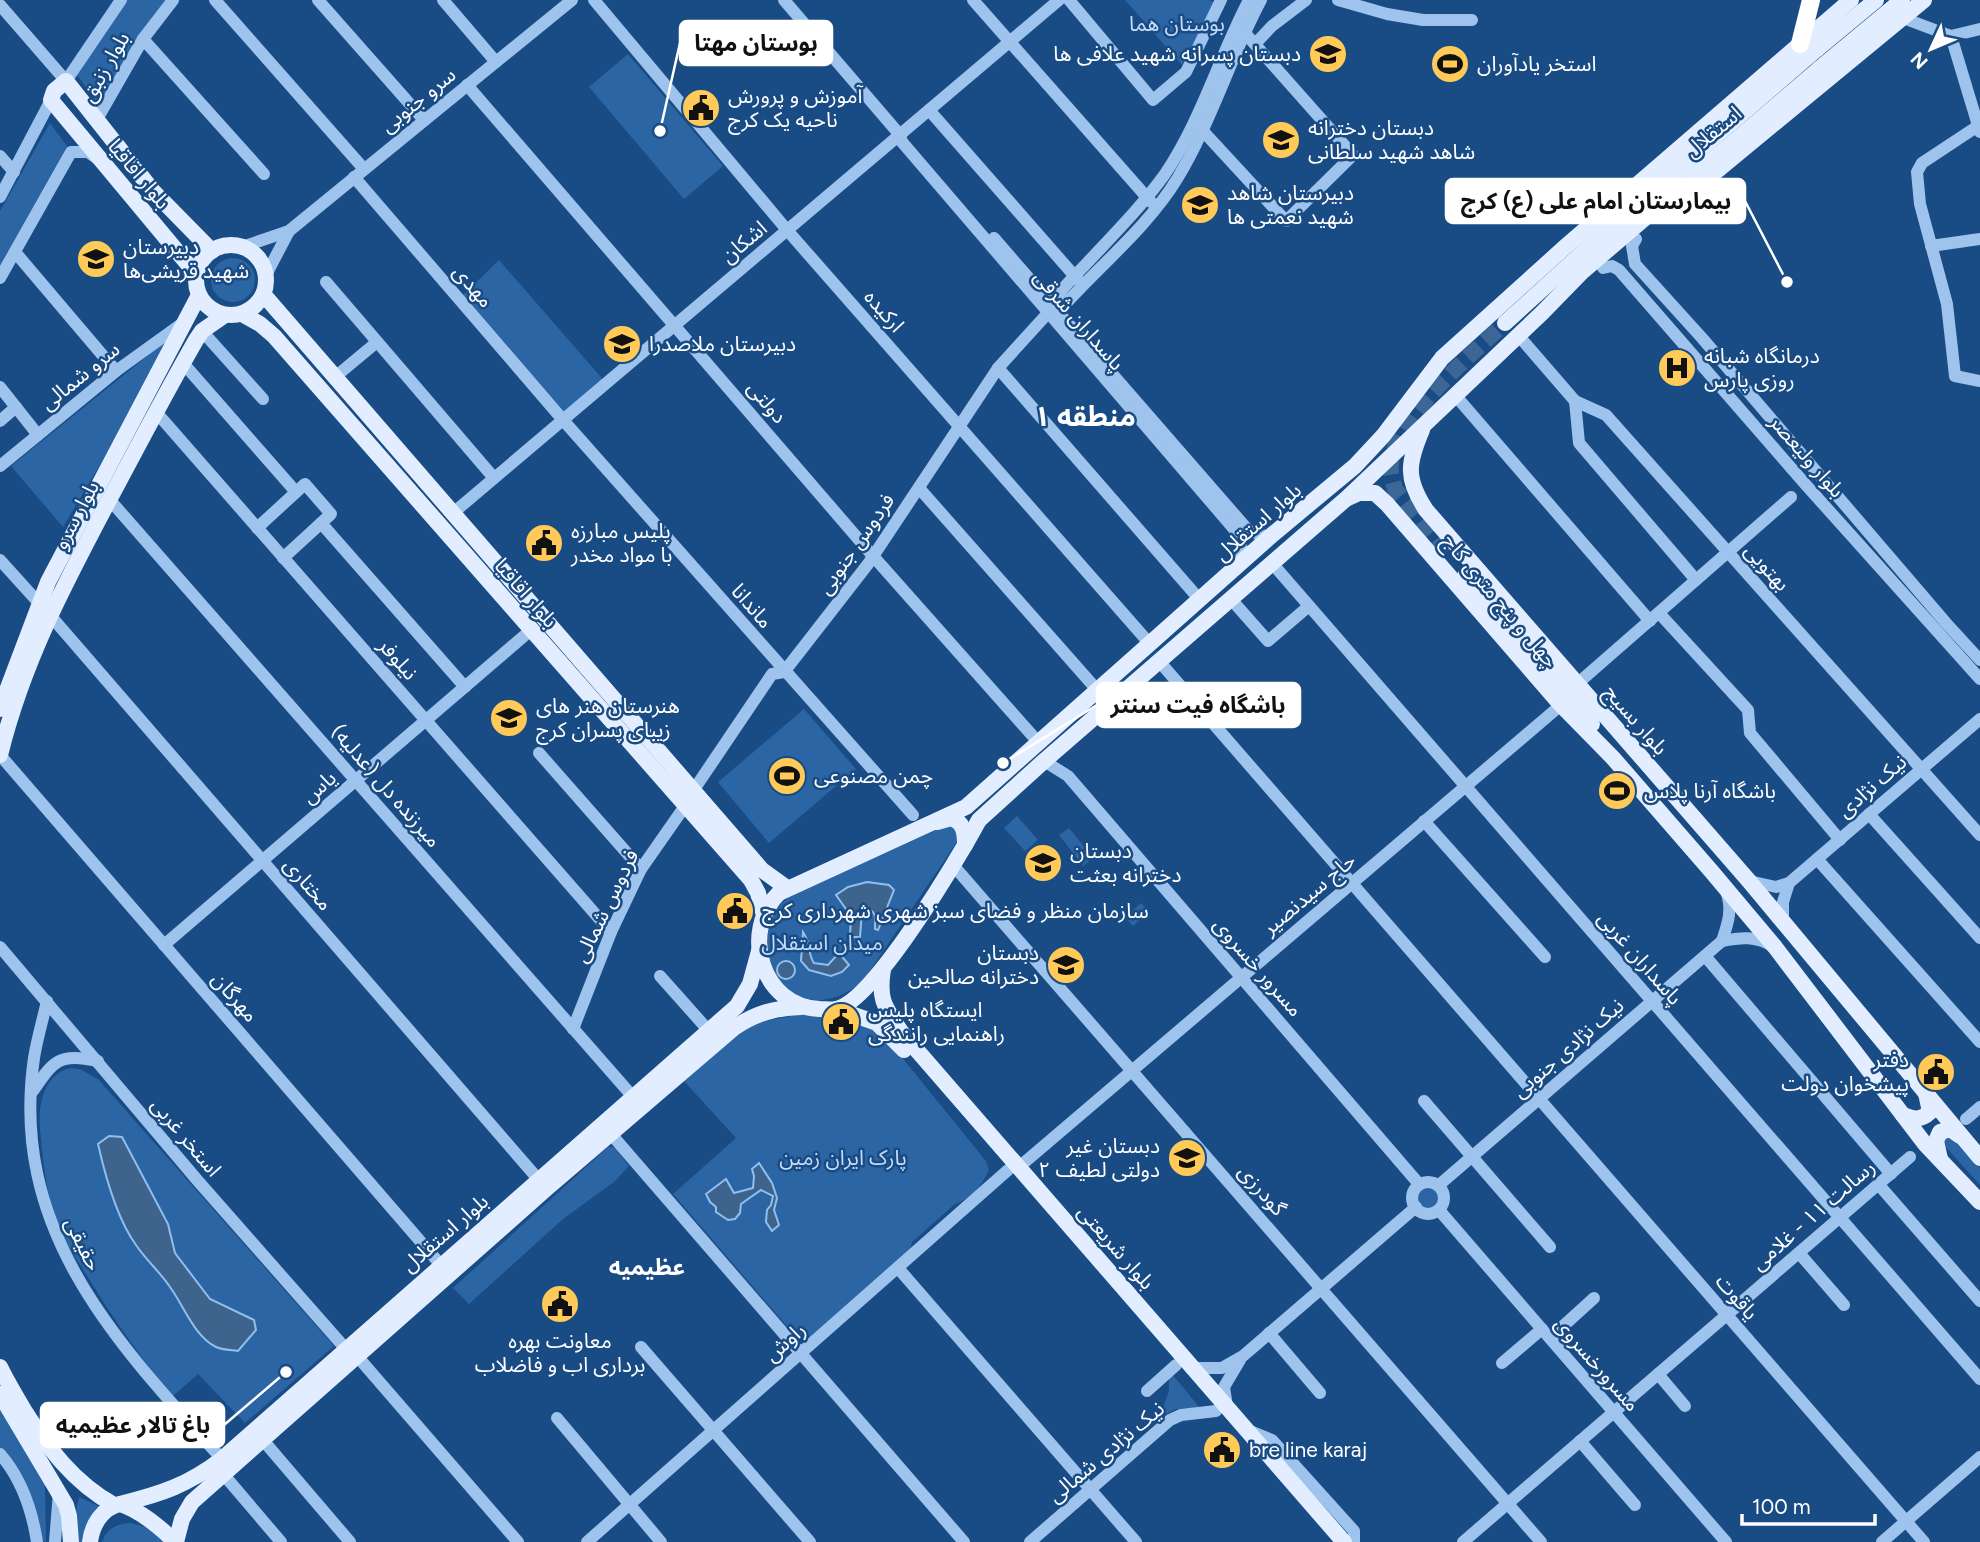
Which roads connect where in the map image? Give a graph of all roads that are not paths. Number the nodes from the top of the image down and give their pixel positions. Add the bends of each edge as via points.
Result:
1 (173, 0) edge
2 (215, 0) edge
3 (318, 0) edge
4 (443, 0) edge
5 (594, 0) edge
6 (784, 0) edge
7 (973, 0) edge
8 (1059, 0) edge
9 (1069, 0) edge
10 (1221, 0) edge
11 (1249, 0) edge
12 (1261, 0) edge
13 (1306, 0) edge
14 (1338, 0) edge
15 (1811, 0) edge
16 (1852, 0) edge
17 (1866, 0) edge
18 (1875, 0) edge
19 (1902, 0) edge
20 (1924, 0) edge
21 (567, 1) edge
22 (114, 3) edge
23 (0, 5) edge
24 (1903, 18) junction
25 (1472, 20) dead end
26 (1980, 29) edge
27 (1244, 32) junction
28 (1884, 34) junction
29 (1951, 36) junction
30 (143, 39) junction
31 (1009, 43) junction
32 (1255, 44) junction
33 (1809, 46) junction
34 (496, 62) junction
35 (66, 81) junction
36 (467, 85) junction
37 (51, 100) junction
38 (929, 110) junction
39 (424, 120) junction
40 (96, 121) junction
41 (1202, 130) junction
42 (1979, 130) edge
43 (900, 135) junction
44 (0, 156) edge
45 (99, 161) junction
46 (14, 173) junction
47 (359, 173) junction
48 (264, 174) dead end
49 (0, 197) edge
50 (1146, 199) junction
51 (1157, 208) junction
52 (1610, 208) junction
53 (289, 230) junction
54 (787, 230) junction
55 (1979, 237) edge
56 (1599, 238) junction
57 (1636, 239) junction
58 (1931, 246) junction
59 (242, 247) junction
60 (212, 251) junction
61 (15, 252) junction
62 (1568, 252) junction
63 (1603, 268) junction
64 (1641, 271) junction
65 (197, 274) junction
66 (266, 275) junction
67 (0, 278) edge
68 (1628, 280) junction
69 (1078, 281) junction
70 (326, 282) dead end
71 (199, 295) junction
72 (264, 295) junction
73 (1053, 309) junction
74 (1542, 313) junction
75 (242, 314) junction
76 (225, 315) junction
77 (187, 320) junction
78 (1505, 323) tunnel mouth
79 (676, 324) junction
80 (1690, 325) junction
81 (202, 331) junction
82 (1518, 335) junction
83 (1677, 337) junction
84 (377, 342) junction
85 (1713, 351) junction
86 (1697, 360) junction
87 (183, 363) junction
88 (998, 368) junction
89 (116, 370) junction
90 (335, 377) junction
91 (1980, 382) edge
92 (0, 387) edge
93 (1455, 395) junction
94 (263, 399) dead end
95 (1575, 401) junction
96 (16, 407) junction
97 (156, 412) junction
98 (563, 420) junction
99 (0, 421) edge
100 (1424, 424) junction
101 (960, 427) junction
102 (38, 435) junction
103 (0, 466) edge
104 (1793, 470) junction
105 (494, 478) junction
106 (919, 488) junction
107 (296, 492) junction
108 (1791, 497) junction
109 (1817, 497) junction
110 (109, 499) junction
111 (1347, 499) junction
112 (453, 513) junction
113 (321, 523) junction
114 (257, 528) junction
115 (1244, 533) junction
116 (1272, 535) junction
117 (1445, 551) junction
118 (1728, 552) junction
119 (873, 556) junction
120 (283, 558) junction
121 (0, 560) edge
122 (1271, 562) junction
123 (1238, 566) junction
124 (1696, 580) junction
125 (1230, 598) junction
126 (1200, 600) junction
127 (1309, 606) junction
128 (44, 608) junction
129 (1926, 610) junction
130 (1654, 617) junction
131 (1940, 626) junction
132 (531, 630) junction
133 (1150, 644) junction
134 (1158, 660) junction
135 (1980, 660) edge
136 (784, 672) junction
137 (1980, 679) edge
138 (1577, 684) junction
139 (465, 687) junction
140 (1098, 691) junction
141 (1561, 705) junction
142 (0, 709) edge
143 (1980, 719) edge
144 (426, 721) junction
145 (1039, 743) junction
146 (1058, 748) junction
147 (539, 753) dead end
148 (0, 755) edge
149 (1613, 758) junction
150 (1044, 761) junction
151 (1921, 769) junction
152 (1068, 776) junction
153 (356, 781) junction
154 (1465, 786) junction
155 (689, 798) junction
156 (1869, 814) junction
157 (913, 815) dead end
158 (1424, 821) junction
159 (937, 822) junction
160 (1980, 835) edge
161 (1840, 840) junction
162 (964, 845) junction
163 (1817, 859) junction
164 (263, 861) junction
165 (953, 865) junction
166 (641, 869) junction
167 (1749, 881) junction
168 (1352, 883) junction
169 (1789, 883) junction
170 (787, 888) junction
171 (1725, 888) junction
172 (763, 912) junction
173 (1783, 921) junction
174 (611, 932) junction
175 (1980, 938) edge
176 (1722, 941) junction
177 (164, 945) junction
178 (0, 947) edge
179 (1775, 947) junction
180 (759, 951) junction
181 (1705, 956) junction
182 (1545, 957) dead end
183 (883, 969) junction
184 (660, 976) dead end
185 (1241, 977) junction
186 (746, 994) junction
187 (47, 1001) junction
188 (1652, 1001) junction
189 (882, 1002) junction
190 (801, 1007) junction
191 (837, 1009) junction
192 (758, 1014) junction
193 (877, 1023) junction
194 (573, 1029) junction
195 (709, 1031) junction
196 (1980, 1042) edge
197 (98, 1061) junction
198 (1132, 1070) junction
199 (1926, 1092) junction
200 (31, 1095) junction
201 (634, 1098) junction
202 (1539, 1099) junction
203 (1424, 1101) dead end
204 (1980, 1107) edge
205 (1903, 1115) junction
206 (1966, 1119) dead end
207 (611, 1134) junction
208 (1962, 1137) junction
209 (1471, 1157) junction
210 (1910, 1157) dead end
211 (1980, 1158) edge
212 (1940, 1159) junction
213 (1013, 1169) junction
214 (1891, 1174) junction
215 (538, 1179) junction
216 (1419, 1184) junction
217 (1439, 1185) junction
218 (1878, 1185) junction
219 (1980, 1202) edge
220 (1416, 1207) junction
221 (1439, 1210) junction
222 (1840, 1218) junction
223 (1550, 1247) dead end
224 (1799, 1253) junction
225 (898, 1268) junction
226 (445, 1270) junction
227 (1322, 1288) junction
228 (1594, 1298) dead end
229 (1980, 1301) edge
230 (1844, 1305) dead end
231 (1727, 1315) junction
232 (1269, 1334) junction
233 (1546, 1334) junction
234 (641, 1348) dead end
235 (351, 1352) junction
236 (801, 1353) junction
237 (1242, 1356) junction
238 (1502, 1363) dead end
239 (1176, 1365) junction
240 (0, 1367) edge
241 (1193, 1368) junction
242 (1658, 1374) junction
243 (1980, 1379) edge
244 (1147, 1391) dead end
245 (1320, 1393) dead end
246 (0, 1394) edge
247 (1685, 1406) dead end
248 (1221, 1409) junction
249 (1614, 1412) junction
250 (556, 1418) dead end
251 (1247, 1430) junction
252 (713, 1431) junction
253 (262, 1439) junction
254 (1580, 1441) junction
255 (0, 1454) edge
256 (1980, 1457) edge
257 (223, 1467) junction
258 (83, 1485) junction
259 (1090, 1489) junction
260 (60, 1495) junction
261 (117, 1504) junction
262 (1508, 1504) junction
263 (629, 1505) junction
264 (1635, 1505) dead end
265 (1906, 1521) junction
266 (37, 1542) edge
267 (55, 1542) edge
268 (71, 1542) edge
269 (90, 1542) edge
270 (175, 1542) edge
271 (281, 1542) edge
272 (351, 1542) edge
273 (518, 1542) edge
274 (587, 1542) edge
275 (661, 1542) edge
276 (810, 1542) edge
277 (964, 1542) edge
278 (1030, 1542) edge
279 (1136, 1542) edge
280 (1329, 1542) edge
281 (1344, 1542) edge
282 (1354, 1542) edge
283 (1463, 1542) edge
284 (1541, 1542) edge
285 (1726, 1542) edge
286 (1881, 1542) edge
287 (1924, 1542) edge

1 - 30 street, بلوار زنبق
2 - 47 street, مهدی
3 - 39 street
4 - 34 street
5 - 54 street, ارکیده
6 - 43 street, پاسداران شرقی
7 - 31 street
8 - 31 street, اشکان
9 - 10 street via 1153,100 1186,72
11 - 50 street, فردوس جنوبی via 1184,142
12 - 27 street, فردوس جنوبی
13 - 32 street
14 - 25 street via 1423,20
15 - 33 highway
16 - 33 main road
17 - 28 main road via 1878,13
18 - 33 main road, bridge
19 - 74 main road, استقلال, bridge via 1582,272
20 - 24 main road
21 - 34 street, سرو جنوبی
22 - 35 street, بلوار زنبق
23 - 35 street
24 - 28 main road
24 - 29 street
26 - 29 street
27 - 32 street
27 - 41 street, فردوس جنوبی
28 - 57 main road
29 - 42 street
30 - 40 street, بلوار زنبق
30 - 48 street
31 - 38 street, اشکان
31 - 50 street
32 - 41 street via 1353,155 1286,221
33 - 52 main road
33 - 56 main road, استقلال
34 - 36 street, سرو جنوبی
35 - 37 main road
35 - 40 main road, بلوار اقاقیا
36 - 39 street, سرو جنوبی
36 - 79 street, دولتی
37 - 45 main road, بلوار اقاقیا
37 - 46 street, بلوار زنبق
38 - 43 street, اشکان
38 - 69 street
39 - 47 street, سرو جنوبی
40 - 60 main road, بلوار اقاقیا via 153,191
41 - 51 street, فردوس جنوبی
42 - 58 street via 1922,163 1917,172
43 - 54 street, اشکان
43 - 73 street, پاسداران شرقی
44 - 46 street
45 - 61 street via 88,152 71,152
45 - 65 main road, بلوار اقاقیا
46 - 49 street, بلوار زنبق
47 - 53 street, سرو جنوبی
47 - 98 street, مهدی
50 - 51 street
50 - 69 street, فردوس جنوبی
51 - 69 street, فردوس جنوبی
52 - 56 main road
52 - 62 main road
53 - 59 street, سرو جنوبی
53 - 66 street, سرو جنوبی
54 - 79 street, اشکان
54 - 101 street, ارکیده
55 - 58 street
56 - 62 main road, استقلال
57 - 63 main road
57 - 64 street via 1632,256
58 - 91 street via 1947,304 1955,376
59 - 60 main road
59 - 66 main road via 258,258
60 - 65 main road
61 - 67 street
61 - 89 street
62 - 78 main road
62 - 116 main road, بلوار استقلال via 1442,358 1355,466
63 - 68 street, بلوار ولیعصر via 1615,267
63 - 74 main road
64 - 68 street via 1629,269
64 - 80 street, بلوار ولیعصر
65 - 71 main road
66 - 72 main road
68 - 83 street, بلوار ولیعصر
69 - 73 street, فردوس جنوبی
70 - 84 street
71 - 76 main road via 214,311
71 - 77 main road, بلوار سرو
72 - 75 main road
72 - 90 main road, بلوار اقاقیا
73 - 88 street, فردوس جنوبی
73 - 115 street, پاسداران شرقی
74 - 82 main road, بلوار استقلال
75 - 76 main road
75 - 132 main road, بلوار اقاقیا via 274,336
76 - 81 main road, بلوار سرو
77 - 81 main road via 199,319
77 - 89 street, سرو شمالی
77 - 128 main road, بلوار سرو via 67,542
79 - 98 street, اشکان
79 - 119 street, دولتی
80 - 83 street via 1689,340
80 - 85 street, بلوار ولیعصر
81 - 87 main road, بلوار سرو
81 - 94 street
82 - 93 main road, بلوار استقلال
82 - 95 street, بهتویی
83 - 86 street, بلوار ولیعصر
84 - 90 street
84 - 105 street
85 - 86 street via 1697,347
85 - 129 street, بلوار ولیعصر
86 - 104 street, بلوار ولیعصر
87 - 97 main road, بلوار سرو
87 - 107 street
88 - 101 street, فردوس جنوبی
88 - 126 street
89 - 102 street, سرو شمالی
90 - 112 main road, بلوار اقاقیا
92 - 96 street
93 - 100 main road, بلوار استقلال
93 - 130 street
95 - 118 street, بهتویی via 1606,415
95 - 124 street via 1579,443
96 - 99 street
96 - 102 street
97 - 110 main road, بلوار سرو
97 - 114 street, نیلوفر
98 - 105 street, اشکان
98 - 136 street, ماندانا
100 - 111 main road, بلوار استقلال
100 - 117 main road, بلوار بسیج via 1412,455 1411,479
101 - 106 street, فردوس جنوبی
101 - 133 street, ارکیده
102 - 103 street, سرو شمالی
104 - 108 street via 1798,485
104 - 109 street, بلوار ولیعصر
105 - 112 street, اشکان
106 - 119 street, فردوس جنوبی
106 - 140 street
107 - 113 street via 305,484 331,514
107 - 114 street
108 - 109 street via 1805,491
108 - 118 street
109 - 129 street, بلوار ولیعصر
110 - 128 main road, بلوار سرو
110 - 153 street, میرزنده دل (عدلیه)
111 - 117 main road, چهل و پنج متری کاج via 1375,493
111 - 122 main road, بلوار استقلال
112 - 155 main road, بلوار اقاقیا
113 - 120 street
113 - 139 street
114 - 120 street, نیلوفر
115 - 116 street
115 - 123 street
116 - 123 main road, بلوار استقلال
117 - 138 main road, بلوار بسیج
117 - 141 main road, چهل و پنج متری کاج
117 - 149 main road via 1607,741
118 - 124 street
118 - 151 street, بهتویی
119 - 136 street, فردوس جنوبی
119 - 145 street, دولتی
120 - 144 street, نیلوفر
121 - 128 street, مختاری
122 - 125 main road, بلوار استقلال
122 - 127 street, پاسداران غربی
123 - 126 main road, بلوار استقلال
124 - 130 street
125 - 127 street via 1268,641
125 - 134 main road, بلوار استقلال
126 - 133 main road, بلوار استقلال
127 - 154 street, پاسداران غربی
128 - 142 main road, بلوار سرو
128 - 148 main road, بلوار سرو
128 - 164 street, مختاری
129 - 131 street, بلوار ولیعصر
130 - 138 street
130 - 161 street via 1748,710 1750,733
131 - 135 street, بلوار ولیعصر
131 - 137 street, بلوار ولیعصر
132 - 139 street, یاس
132 - 155 main road, بلوار اقاقیا
133 - 140 main road, بلوار استقلال
134 - 146 main road, بلوار استقلال
134 - 168 street, یاقوت
136 - 155 street, فردوس جنوبی via 772,674
136 - 157 street, ماندانا
138 - 167 main road, بلوار بسیج
139 - 144 street, یاس
140 - 145 main road, بلوار استقلال
141 - 149 main road, چهل و پنج متری کاج
141 - 154 street, حاج سیدنصیر
143 - 151 street, نیک نژادی
144 - 153 street, یاس
144 - 174 street, نیلوفر
145 - 159 main road, بلوار استقلال via 966,807
146 - 150 main road, بلوار استقلال
146 - 152 street
147 - 166 street
148 - 177 street, مهرگان
149 - 171 main road, بلوار بسیج
150 - 152 street
150 - 162 main road, بلوار استقلال via 979,820
151 - 156 street, نیک نژادی
151 - 160 street, بهتویی
152 - 185 street, مسرور خسروی
153 - 164 street, یاس
153 - 194 street, میرزنده دل (عدلیه)
154 - 158 street, حاج سیدنصیر
154 - 188 street, پاسداران غربی
155 - 166 street, فردوس شمالی
155 - 170 main road, بلوار اقاقیا via 762,870
155 - 172 main road, بلوار اقاقیا via 751,880
156 - 161 street, نیک نژادی
156 - 175 street
158 - 168 street, حاج سیدنصیر
158 - 182 street
159 - 162 main road via 958,821
159 - 170 main road
161 - 163 street, نیک نژادی
162 - 165 main road
163 - 169 street, نیک نژادی
163 - 196 street
164 - 177 street, یاس
164 - 215 street, مختاری
165 - 183 main road
165 - 198 street, گودرزی
166 - 174 street, فردوس شمالی
167 - 169 street via 1776,887
167 - 173 main road, بلوار بسیج
168 - 185 street, حاج سیدنصیر
168 - 202 street, یاقوت
169 - 173 street
170 - 172 main road
171 - 176 street via 1731,914
171 - 179 main road, بلوار بسیج
172 - 180 main road
173 - 199 main road, بلوار بسیج
174 - 194 street, فردوس شمالی
176 - 179 street via 1756,938
176 - 181 street, نیک نژادی جنوبی
177 - 226 street, مهرگان
178 - 187 street, استخر غربی
179 - 205 main road, بلوار بسیج
180 - 186 main road, بلوار استقلال
180 - 190 main road via 769,980
181 - 188 street, نیک نژادی جنوبی
181 - 214 street
183 - 189 main road
183 - 191 main road via 855,999
184 - 195 street
185 - 198 street, حاج سیدنصیر
185 - 216 street, مسرور خسروی
186 - 192 main road via 760,995 763,1009
186 - 195 main road, بلوار استقلال
187 - 197 street, استخر غربی
187 - 200 street, حقیقی
188 - 202 street, نیک نژادی جنوبی
188 - 222 street, پاسداران غربی
189 - 193 main road via 868,1005
189 - 213 main road, بلوار شریعتی
190 - 191 main road
190 - 192 main road, بلوار استقلال
191 - 193 main road, بلوار شریعتی
192 - 207 main road, بلوار استقلال via 734,1028
193 - 213 main road, بلوار شریعتی
194 - 201 street, میرزنده دل (عدلیه)
195 - 201 main road, بلوار استقلال
197 - 200 street via 72,1056 63,1059 50,1066
197 - 235 street, استخر غربی
198 - 213 street, حاج سیدنصیر
198 - 227 street, گودرزی
199 - 205 main road via 1930,1112 1919,1119
199 - 208 main road, بلوار بسیج
200 - 257 street, حقیقی via 43,1200 72,1270 127,1352
201 - 215 main road, بلوار استقلال
202 - 209 street, نیک نژادی جنوبی
202 - 231 street, یاقوت
203 - 209 street
204 - 206 street
205 - 212 main road, بلوار بسیج
207 - 226 main road, بلوار استقلال
207 - 236 street
208 - 211 main road, بلوار بسیج
208 - 212 main road via 1950,1129 1940,1132 1936,1141
209 - 217 street, نیک نژادی جنوبی
209 - 223 street
210 - 214 street, رسالت ۱۱ - غلامی
212 - 219 main road, بلوار بسیج
213 - 225 street, راوش
213 - 239 main road, بلوار شریعتی
213 - 241 main road, بلوار شریعتی
214 - 218 street, رسالت ۱۱ - غلامی
215 - 226 main road, بلوار استقلال
216 - 217 street
216 - 220 street via 1412,1196
217 - 221 street via 1445,1198
218 - 222 street, رسالت ۱۱ - غلامی
218 - 229 street
220 - 221 street via 1425,1214
220 - 227 street
221 - 233 street, مسرورخسروی
222 - 224 street, رسالت ۱۱ - غلامی
222 - 243 street, پاسداران غربی
224 - 230 street
224 - 231 street, رسالت ۱۱ - غلامی
225 - 236 street, راوش
225 - 259 street
226 - 235 main road, بلوار استقلال
227 - 232 street
227 - 262 street, گودرزی
228 - 233 street
231 - 242 street, رسالت ۱۱ - غلامی
231 - 265 street, یاقوت
232 - 237 street
232 - 245 street
233 - 238 street
233 - 249 street, مسرورخسروی
234 - 252 street
235 - 253 main road, بلوار استقلال
235 - 257 main road, بلوار استقلال
235 - 273 street, استخر غربی
236 - 252 street, راوش
236 - 277 street
237 - 241 street via 1222,1368
237 - 248 street via 1226,1383
239 - 244 street
239 - 248 main road, بلوار شریعتی
240 - 258 main road via 51,1450
241 - 248 main road, بلوار شریعتی
242 - 247 street
242 - 249 street, رسالت ۱۱ - غلامی
246 - 260 main road
248 - 251 main road, بلوار شریعتی
248 - 259 street, نیک نژادی شمالی via 1170,1420
248 - 280 main road, بلوار شریعتی
249 - 254 street, رسالت ۱۱ - غلامی
249 - 285 street, مسرورخسروی
250 - 263 street
251 - 281 main road, بلوار شریعتی
251 - 282 street via 1272,1440 1354,1531
252 - 263 street, راوش
252 - 276 street
253 - 257 main road, بلوار استقلال
253 - 272 street
254 - 262 street, رسالت ۱۱ - غلامی
254 - 264 street
255 - 266 street via 20,1483
256 - 265 street
257 - 261 main road, بلوار استقلال via 180,1486
257 - 270 main road, بلوار استقلال via 186,1510
257 - 271 street, حقیقی
258 - 260 main road
258 - 261 main road
259 - 278 street, نیک نژادی شمالی
259 - 279 street
260 - 267 street
260 - 268 main road via 69,1516
261 - 269 main road via 107,1508 95,1523
261 - 270 main road via 136,1510
262 - 283 street, رسالت ۱۱ - غلامی
262 - 284 street, گودرزی
263 - 274 street, راوش
263 - 275 street
265 - 286 street
265 - 287 street, یاقوت

